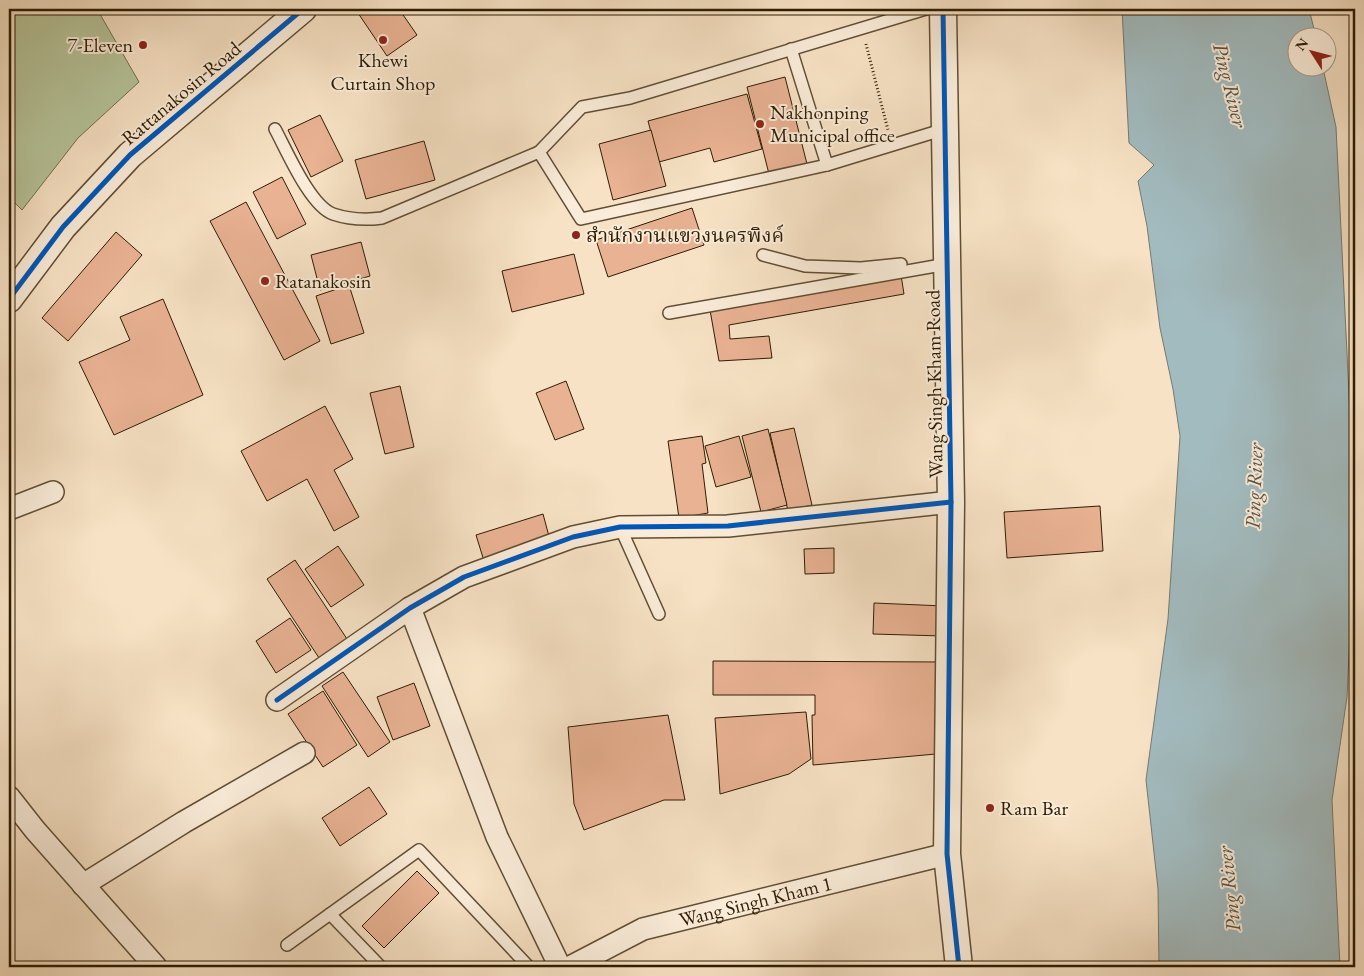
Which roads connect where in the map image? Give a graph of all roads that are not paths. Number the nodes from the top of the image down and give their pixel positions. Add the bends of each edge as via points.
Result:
1 (303, 9) edge
2 (926, 9) edge
3 (943, 9) edge
4 (791, 49) junction
5 (275, 129) dead end
6 (945, 129) junction
7 (538, 152) junction
8 (827, 165) junction
9 (763, 255) dead end
10 (947, 262) junction
11 (9, 299) edge
12 (669, 313) dead end
13 (53, 492) dead end
14 (951, 502) junction
15 (9, 509) edge
16 (620, 527) junction
17 (410, 608) junction
18 (659, 614) dead end
19 (277, 700) dead end
20 (304, 753) dead end
21 (9, 797) edge
22 (946, 854) junction
23 (83, 885) junction
24 (330, 914) junction
25 (287, 945) dead end
26 (156, 967) edge
27 (381, 967) edge
28 (529, 967) edge
29 (560, 967) edge
30 (570, 967) edge
31 (959, 967) edge

1 - 11 street, Rattanakosin Road via 130,155 62,228
2 - 4 lane
3 - 6 street, Wang Singh Kham Road
4 - 7 lane via 630,98 582,107
4 - 8 lane
5 - 7 lane via 318,202 332,214 366,220 382,218
6 - 8 lane
6 - 10 street, Wang Singh Kham Road
7 - 8 lane via 581,219
9 - 10 lane via 805,266 861,268
10 - 12 lane
10 - 14 street, Wang Singh Kham Road
13 - 15 street
14 - 16 street via 728,526
14 - 22 street, Wang Singh Kham Road
16 - 17 street via 573,537 464,577
16 - 18 lane
17 - 19 street
17 - 29 street via 498,837
20 - 23 street
21 - 23 street
22 - 30 street, Wang Singh Kham 1 via 643,929
22 - 31 street, Wang Singh Kham Road
23 - 26 street
24 - 25 lane
24 - 27 lane
24 - 28 lane via 419,850

